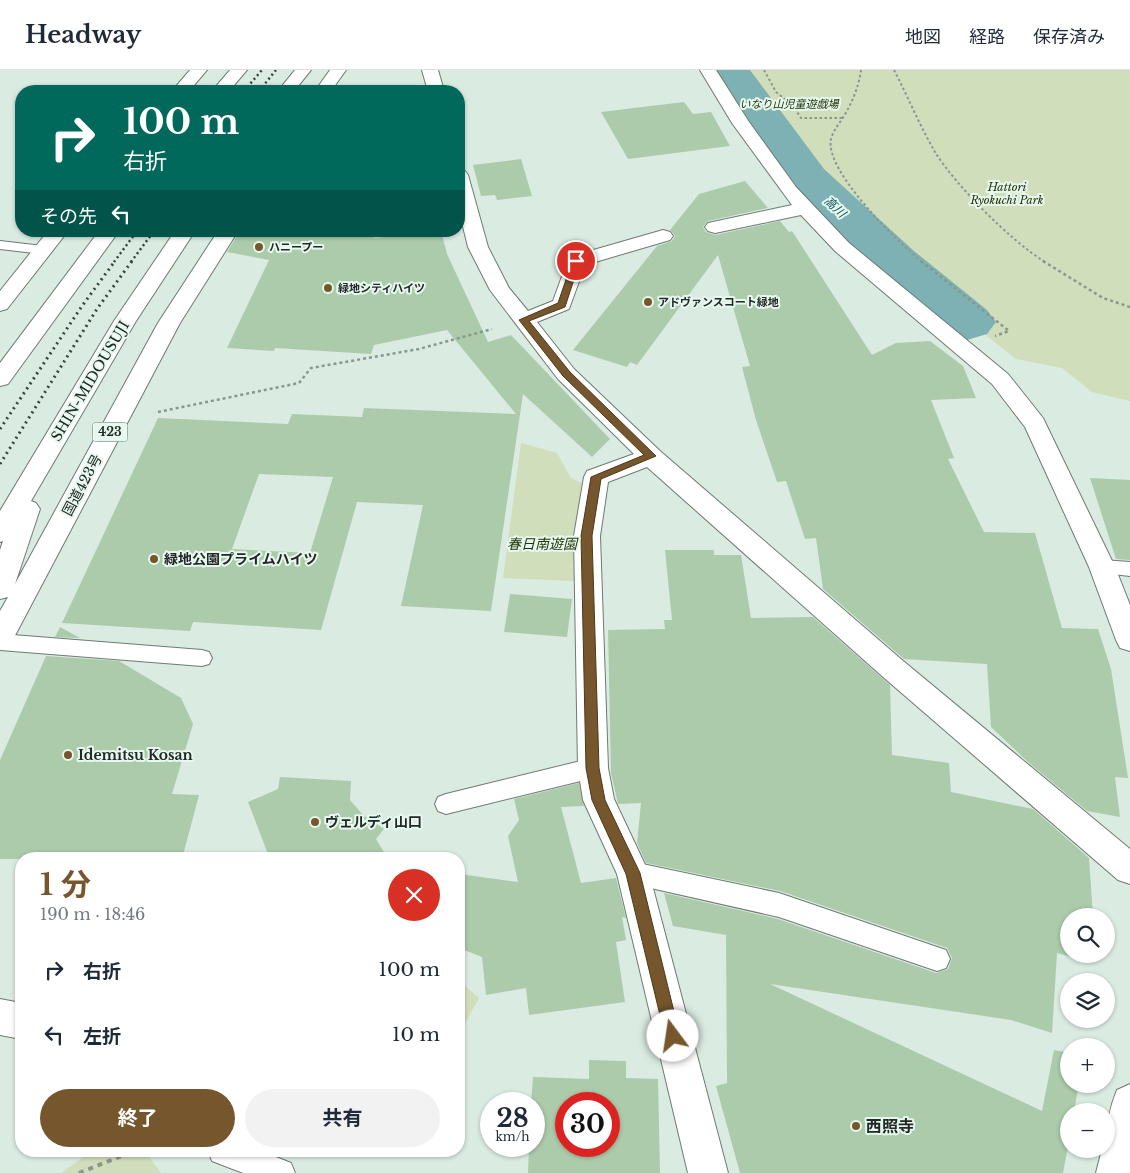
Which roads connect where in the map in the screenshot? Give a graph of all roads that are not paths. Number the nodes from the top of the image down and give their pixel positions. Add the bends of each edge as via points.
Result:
1 (199, 70) edge
2 (238, 70) edge
3 (303, 70) edge
4 (338, 70) edge
5 (430, 70) edge
6 (708, 70) edge
7 (185, 85) edge
8 (225, 85) edge
9 (291, 85) edge
10 (327, 85) edge
11 (434, 85) edge
12 (465, 198) edge
13 (805, 208) junction
14 (715, 227) dead end
15 (663, 236) dead end
16 (53, 237) edge
17 (105, 237) edge
18 (181, 237) edge
19 (224, 237) edge
20 (0, 246) edge
21 (43, 250) junction
22 (0, 305) edge
23 (524, 320) junction
24 (0, 379) edge
25 (651, 456) junction
26 (43, 460) junction
27 (0, 533) edge
28 (1102, 567) junction
29 (1130, 570) edge
30 (0, 589) edge
31 (0, 637) edge
32 (1130, 640) edge
33 (0, 642) edge
34 (202, 658) dead end
35 (593, 768) junction
36 (446, 804) dead end
37 (1130, 870) edge
38 (633, 873) junction
39 (937, 959) dead end
40 (0, 1018) edge
41 (15, 1020) edge
42 (1130, 1103) edge
43 (238, 1157) edge
44 (281, 1173) edge
45 (708, 1173) edge
46 (1116, 1173) edge

1 - 7 main road
2 - 8 main road
3 - 9 main road
4 - 10 main road
5 - 11 main road
6 - 13 main road via 741,123
12 - 23 main road via 478,247 500,290
13 - 14 main road
13 - 28 main road via 842,247 1000,379 1035,424
15 - 23 main road via 576,261 562,305
16 - 21 main road
17 - 24 main road
18 - 26 main road, SHIN-MIDOUSUJI via 125,321
19 - 31 main road, 国道423号 / 423 via 169,323
20 - 21 lane
21 - 22 main road
23 - 25 main road via 566,374
25 - 35 main road via 596,477 587,536
25 - 37 main road via 892,668
26 - 27 main road, SHIN-MIDOUSUJI
26 - 30 main road
28 - 29 lane
28 - 32 main road
33 - 34 lane
35 - 36 lane
35 - 38 main road via 598,800
38 - 39 lane via 779,905
38 - 45 main road
40 - 41 main road
42 - 46 main road
43 - 44 lane

